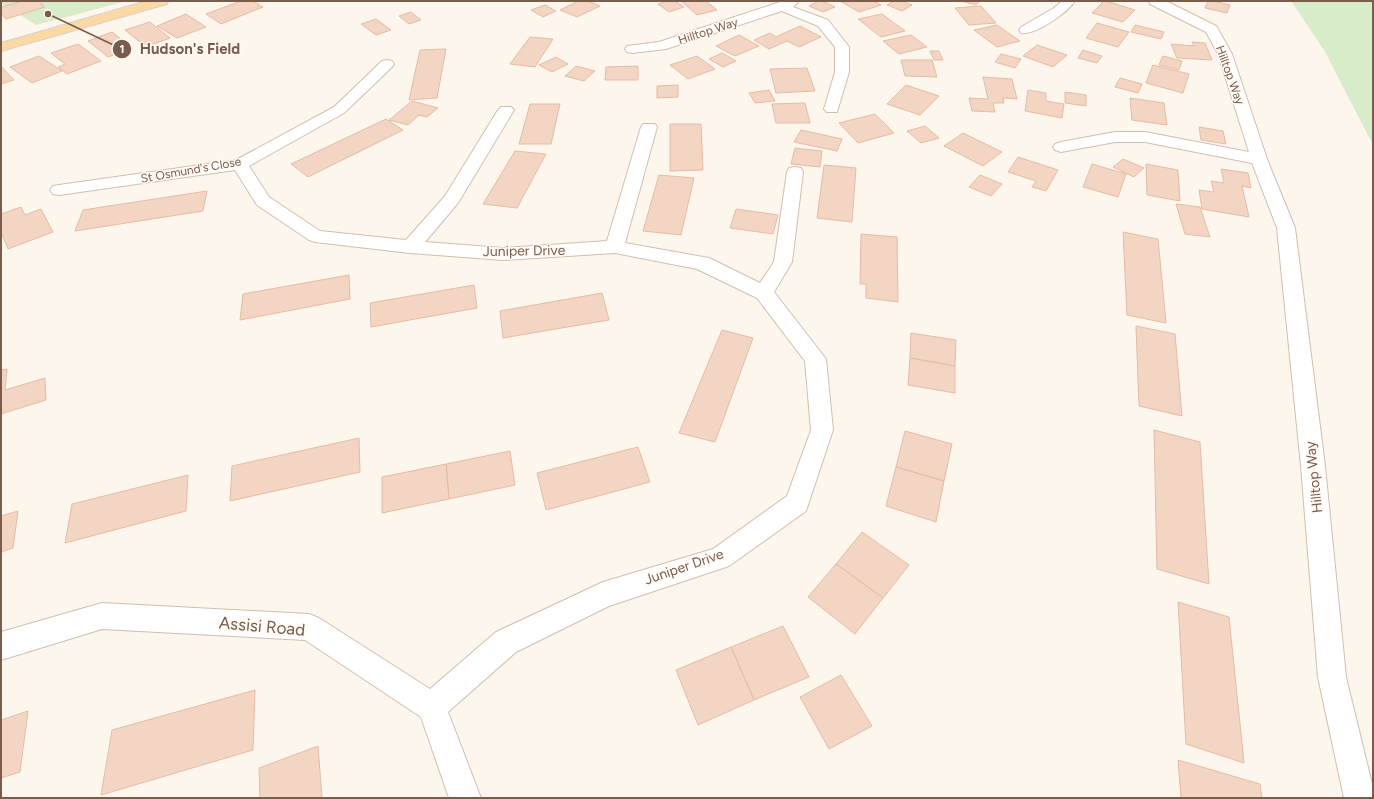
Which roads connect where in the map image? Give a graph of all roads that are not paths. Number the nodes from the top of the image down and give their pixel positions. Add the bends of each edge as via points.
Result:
1 (162, 1) edge
2 (1069, 1) edge
3 (1155, 1) edge
4 (788, 4) edge
5 (1026, 30) dead end
6 (1, 47) edge
7 (632, 49) dead end
8 (387, 64) dead end
9 (832, 109) dead end
10 (506, 110) dead end
11 (649, 127) dead end
12 (1061, 146) dead end
13 (1259, 159) junction
14 (240, 164) junction
15 (795, 172) dead end
16 (60, 190) dead end
17 (410, 247) junction
18 (615, 247) junction
19 (764, 293) junction
20 (1, 646) edge
21 (432, 707) junction
22 (465, 798) edge
23 (1360, 798) edge

1 - 6 main road
2 - 5 street via 1059,12
3 - 13 street, Hilltop Way via 1211,29 1225,54
4 - 7 street, Hilltop Way via 661,46
4 - 9 street, Hilltop Way via 823,23 842,47 842,72
8 - 14 street, St Osmund's Close via 339,110
10 - 17 street via 452,199
11 - 18 street
12 - 13 street via 1115,137 1145,138
13 - 23 street, Hilltop Way via 1286,228 1313,466 1332,677
14 - 16 street, St Osmund's Close
14 - 17 street, Juniper Drive via 263,201 315,236
15 - 19 street via 783,262
17 - 18 street, Juniper Drive via 503,254
18 - 19 street, Juniper Drive via 702,263
19 - 21 street, Juniper Drive via 815,359 822,430 797,503 720,558 603,595 506,642
20 - 21 street, Assisi Road via 102,616 308,627
21 - 22 street

